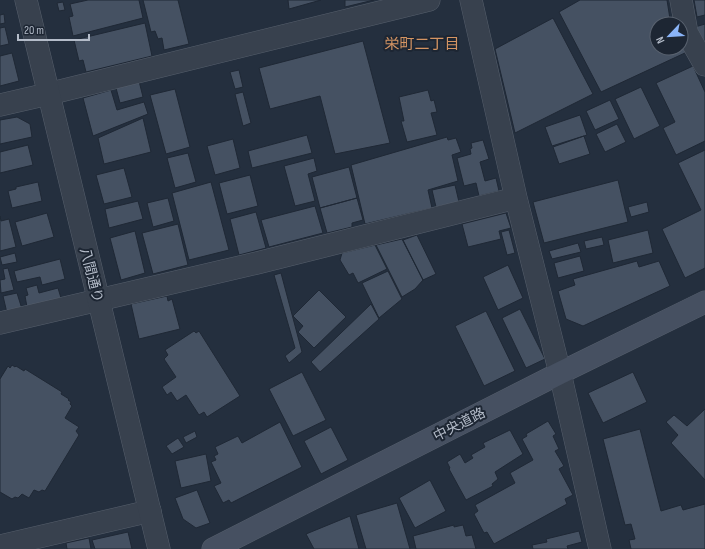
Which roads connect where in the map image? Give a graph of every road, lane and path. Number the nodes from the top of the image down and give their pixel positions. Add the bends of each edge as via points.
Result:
1 (26, 0) edge
2 (429, 0) edge
3 (471, 0) edge
4 (681, 0) edge
5 (705, 65) edge
6 (48, 94) junction
7 (0, 105) edge
8 (516, 198) junction
9 (98, 300) junction
10 (705, 302) edge
11 (0, 323) edge
12 (560, 373) junction
13 (150, 511) junction
14 (0, 546) edge
15 (159, 549) edge
16 (213, 549) edge
17 (600, 549) edge

1 - 6 street, 八間通り
2 - 6 street
3 - 8 street
4 - 5 street via 687,33
6 - 7 street
6 - 9 street, 八間通り
8 - 9 street
8 - 12 street
9 - 11 street
9 - 13 street, 八間通り
10 - 12 main road, 中央道路
12 - 16 main road, 中央道路
12 - 17 street
13 - 14 street
13 - 15 street, 八間通り

